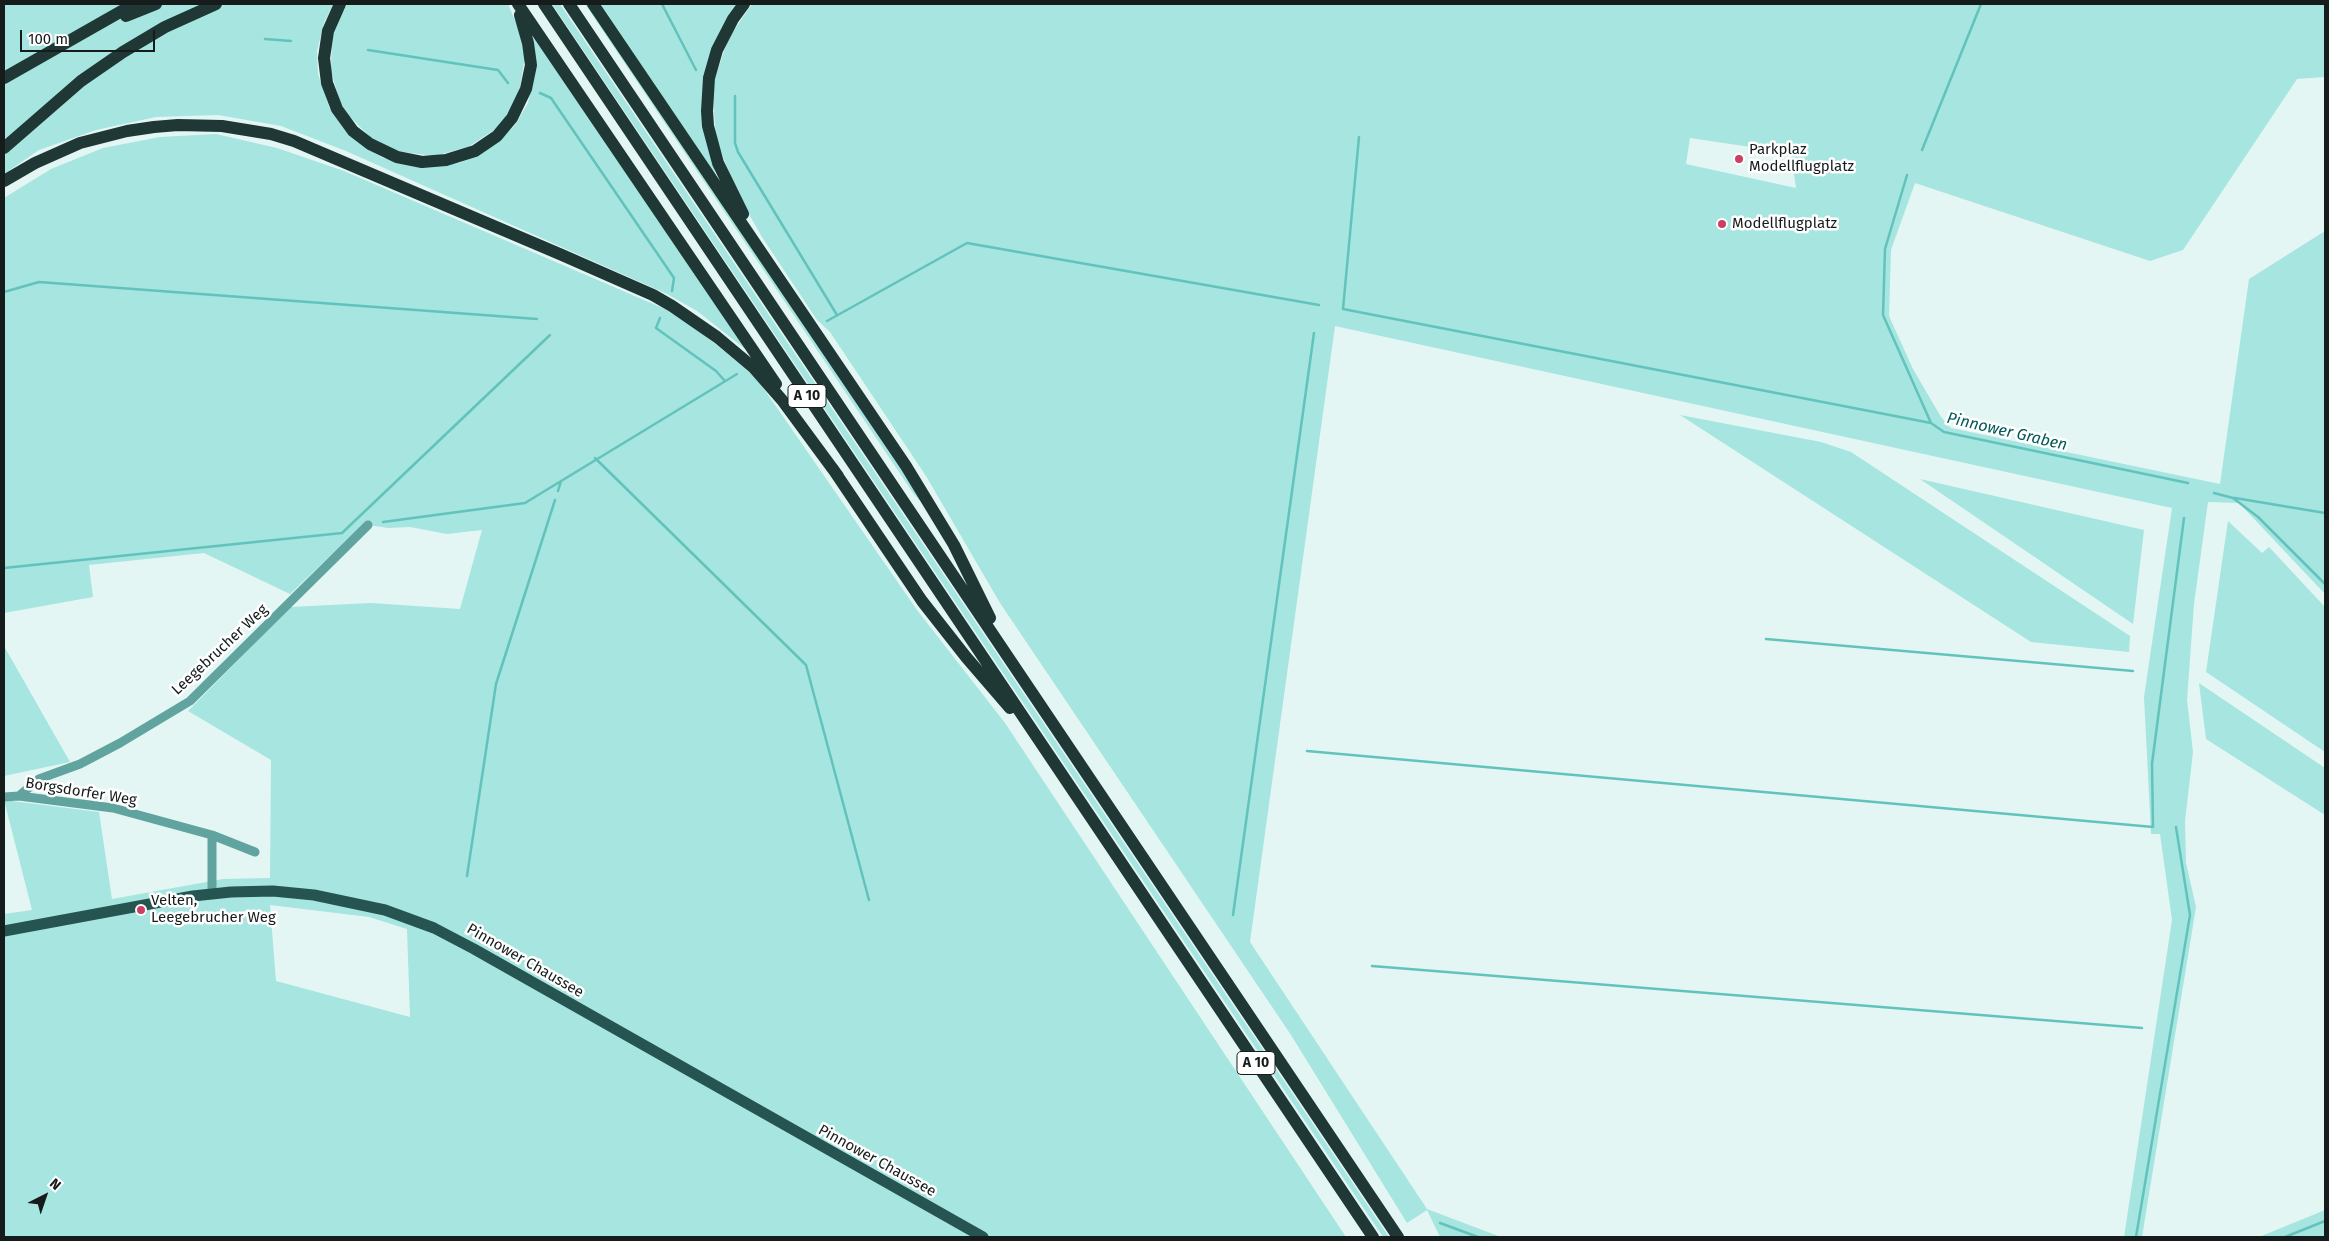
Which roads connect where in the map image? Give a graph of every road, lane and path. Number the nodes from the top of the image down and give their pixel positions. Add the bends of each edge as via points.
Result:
1 (134, 4) edge
2 (156, 4) edge
3 (216, 4) edge
4 (340, 4) edge
5 (516, 4) edge
6 (544, 4) edge
7 (569, 4) edge
8 (593, 4) edge
9 (744, 4) edge
10 (71, 40) junction
11 (4, 78) edge
12 (4, 148) edge
13 (4, 182) edge
14 (792, 298) junction
15 (838, 476) junction
16 (368, 525) dead end
17 (1009, 659) junction
18 (1046, 749) junction
19 (4, 796) edge
20 (18, 796) junction
21 (212, 834) junction
22 (255, 852) dead end
23 (212, 893) junction
24 (4, 931) edge
25 (982, 1237) edge
26 (1373, 1237) edge
27 (1398, 1237) edge

1 - 10 highway
2 - 10 highway
3 - 12 highway via 123,52 81,81
4 - 5 highway via 328,31 324,58 327,83 337,109 353,131 370,144 397,157 422,162 446,160 475,151 497,136 517,110 526,89 530,54
5 - 15 highway
6 - 18 highway, A 10
7 - 17 highway, A 10
8 - 14 highway
9 - 14 highway via 724,35 712,64 707,94 708,126 729,190
10 - 11 highway
13 - 15 highway via 35,163 80,144 154,127 222,126 294,141 667,303 717,337 754,368
14 - 17 highway via 942,524
15 - 18 highway via 926,607
16 - 20 street, Leegebrucher Weg via 190,701 80,764 39,780
17 - 27 highway, A 10
18 - 26 highway, A 10
19 - 20 street, Borgsdorfer Weg
20 - 21 street, Borgsdorfer Weg via 112,808
21 - 22 street, Borgsdorfer Weg
21 - 23 street
23 - 24 main road, Pinnower Chaussee
23 - 25 main road, Pinnower Chaussee via 273,891 336,898 385,910 434,928

